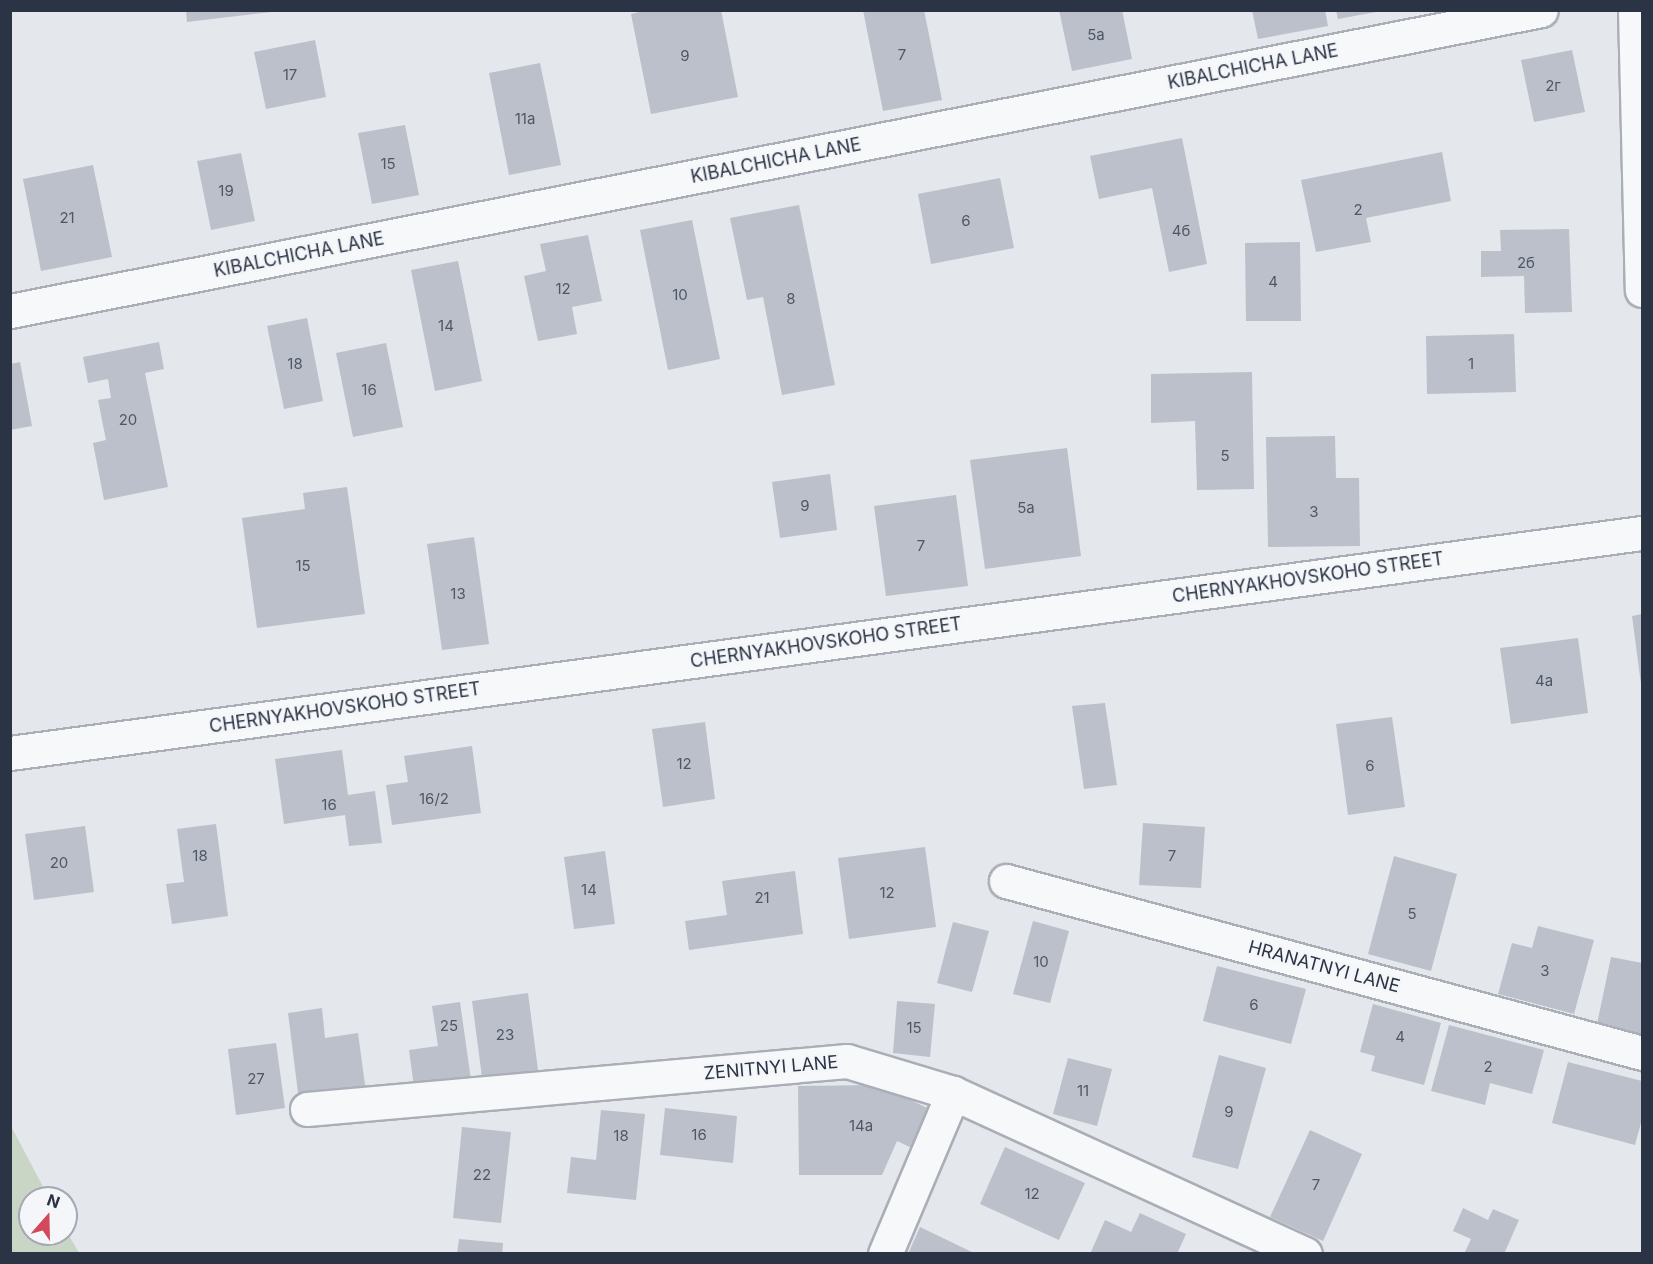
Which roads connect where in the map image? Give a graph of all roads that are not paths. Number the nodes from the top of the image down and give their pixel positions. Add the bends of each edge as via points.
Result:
1 (1541, 10) edge
2 (1635, 10) edge
3 (1642, 290) edge
4 (10, 311) edge
5 (1642, 534) edge
6 (10, 753) edge
7 (1006, 881) dead end
8 (1642, 1053) edge
9 (953, 1093) junction
10 (307, 1109) dead end
11 (885, 1254) edge
12 (1305, 1254) edge

1 - 4 street, KIBALCHICHA LANE
2 - 3 street
5 - 6 street, CHERNYAKHOVSKOHO STREET
7 - 8 street, HRANATNYI LANE
9 - 10 street, ZENITNYI LANE via 847,1061
9 - 11 street
9 - 12 street, ZENITNYI LANE

